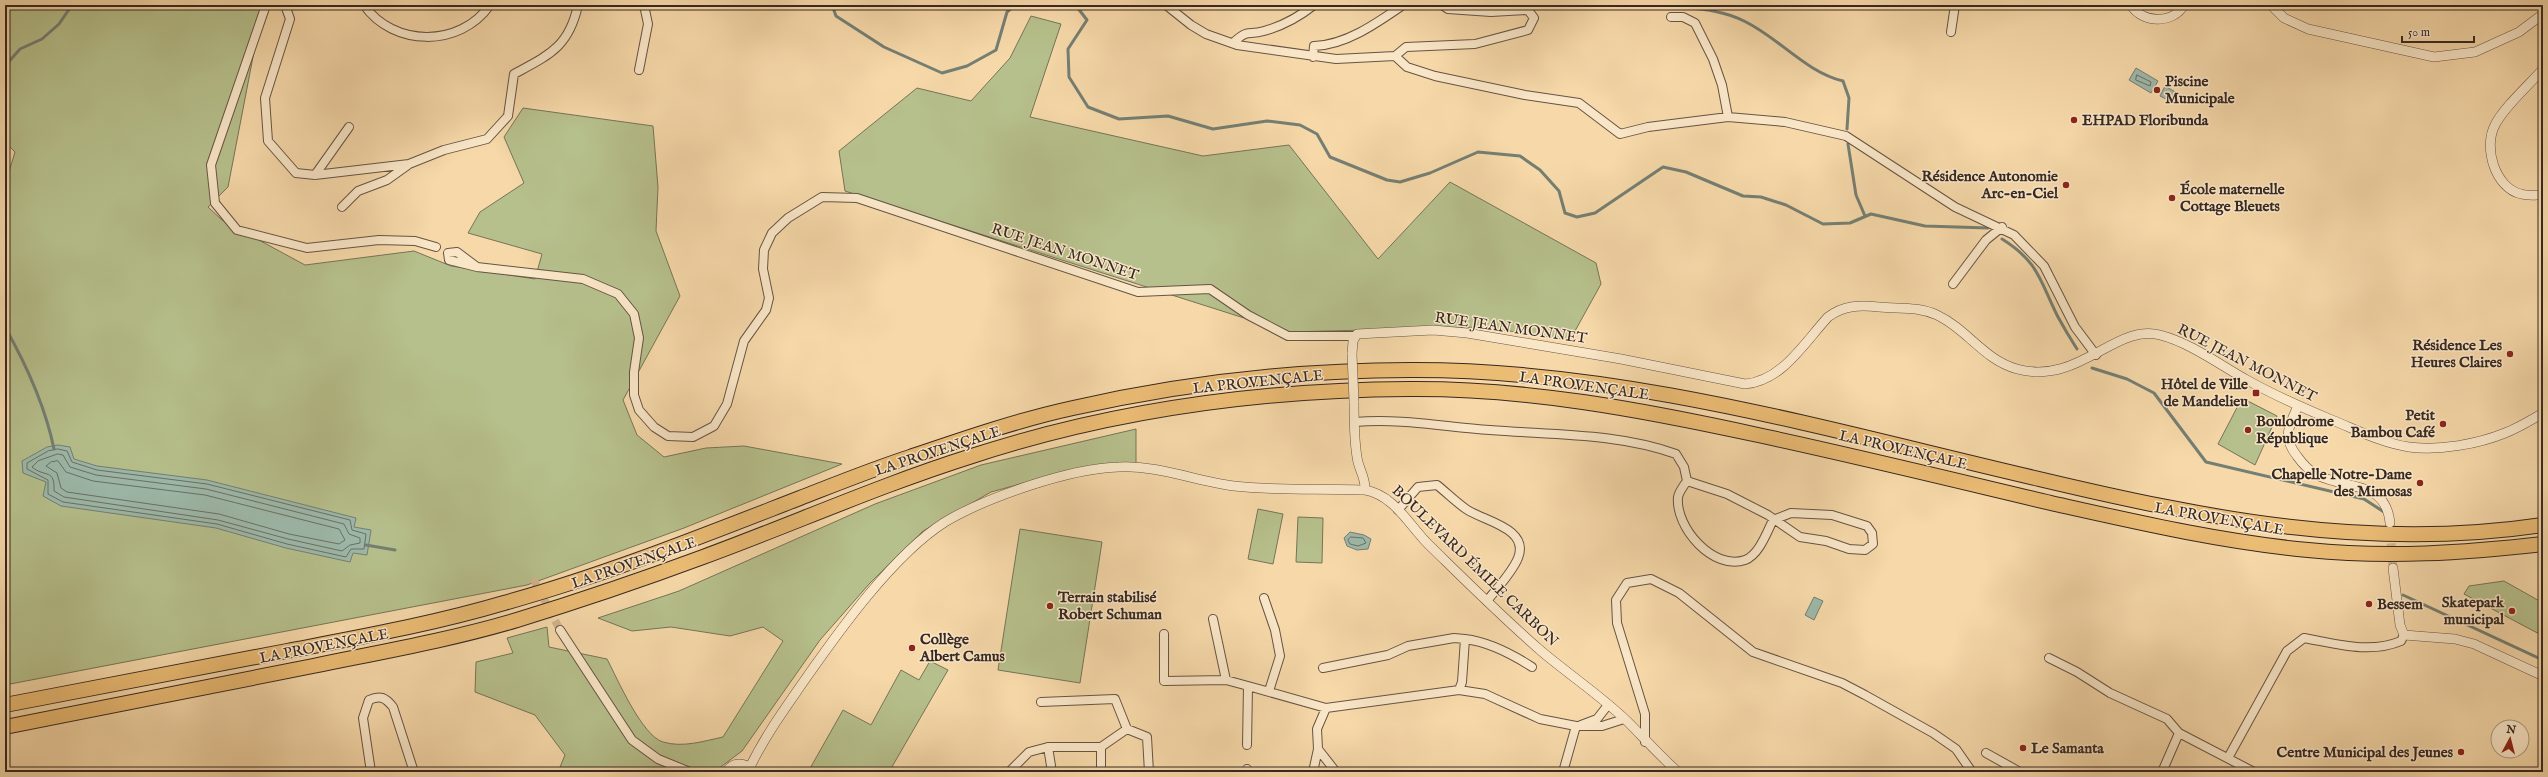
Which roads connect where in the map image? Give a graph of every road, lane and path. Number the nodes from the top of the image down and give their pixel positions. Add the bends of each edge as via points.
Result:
1 (266, 5) edge
2 (285, 5) edge
3 (364, 5) edge
4 (490, 5) edge
5 (578, 5) edge
6 (644, 5) edge
7 (1166, 5) edge
8 (1314, 5) edge
9 (1403, 5) edge
10 (1442, 5) edge
11 (1955, 5) edge
12 (2131, 5) edge
13 (2184, 5) edge
14 (2271, 5) edge
15 (2543, 14) edge
16 (1671, 17) dead end
17 (1951, 32) dead end
18 (1232, 43) junction
19 (1395, 56) junction
20 (1313, 57) junction
21 (2543, 69) edge
22 (639, 70) dead end
23 (1728, 117) junction
24 (349, 127) dead end
25 (409, 164) junction
26 (315, 175) junction
27 (2543, 194) edge
28 (342, 207) dead end
29 (2002, 227) junction
30 (1953, 284) dead end
31 (1354, 336) junction
32 (2096, 355) junction
33 (2298, 406) junction
34 (2543, 413) edge
35 (1355, 422) junction
36 (1687, 481) junction
37 (1365, 490) junction
38 (1398, 510) junction
39 (1773, 520) junction
40 (2390, 523) tunnel mouth
41 (2543, 525) edge
42 (2543, 544) edge
43 (2393, 568) tunnel mouth
44 (1264, 598) dead end
45 (1487, 601) junction
46 (1213, 619) dead end
47 (560, 630) tunnel mouth
48 (1164, 634) dead end
49 (2404, 636) junction
50 (1465, 639) junction
51 (2049, 658) dead end
52 (1532, 667) dead end
53 (1323, 668) dead end
54 (2543, 676) edge
55 (1226, 680) junction
56 (1248, 686) junction
57 (1459, 690) junction
58 (1269, 692) junction
59 (1041, 702) dead end
60 (5, 705) edge
61 (1608, 705) junction
62 (1326, 708) junction
63 (1624, 719) junction
64 (1576, 726) junction
65 (5, 727) edge
66 (1127, 729) junction
67 (2179, 733) junction
68 (1645, 742) junction
69 (1247, 745) dead end
70 (1048, 747) junction
71 (1101, 747) junction
72 (1318, 749) junction
73 (1986, 753) dead end
74 (2228, 758) junction
75 (752, 769) edge
76 (371, 772) edge
77 (414, 772) edge
78 (690, 772) edge
79 (726, 772) edge
80 (1009, 772) edge
81 (1052, 772) edge
82 (1101, 772) edge
83 (1148, 772) edge
84 (1313, 772) edge
85 (1336, 772) edge
86 (1563, 772) edge
87 (1678, 772) edge
88 (1972, 772) edge
89 (2020, 772) edge
90 (2162, 772) edge
91 (2254, 772) edge

1 - 31 street, RUE JEAN MONNET via 211,165 215,203 237,230 307,248 378,240 415,241 441,250 457,252 477,267 583,279 618,294 634,314 639,338 634,380 634,395 639,410 654,427 668,436 693,437 714,426 727,404 744,341 766,310 769,298 763,269 764,250 772,233 788,218 822,197 857,198 1138,292 1210,289 1248,315 1288,336
2 - 26 street via 290,19 265,98 268,141 296,173
3 - 4 street via 370,15 388,29 416,38 453,33 470,24
5 - 25 street via 574,24 554,52 514,74 508,116 487,139 444,150
6 - 22 street via 648,24
7 - 18 street via 1191,26
8 - 18 street via 1292,20 1265,31 1243,34
9 - 20 street via 1374,26 1328,45 1314,46
10 - 19 street via 1448,9 1491,12 1528,10 1534,18 1528,30 1511,36 1468,45 1406,47
11 - 17 street
12 - 13 street via 2142,16 2168,19 2178,14
14 - 15 street via 2284,18 2308,29 2434,57 2475,52 2519,32
16 - 23 street via 1683,17 1695,23 1722,85
18 - 20 street
19 - 20 street via 1350,59
19 - 23 street via 1407,67 1435,76 1525,95 1579,103 1620,134 1648,127
21 - 27 street via 2495,124 2490,138 2491,162 2502,182 2521,194
23 - 29 street via 1785,122 1846,136 1955,207
24 - 26 street
25 - 26 street
25 - 28 street via 387,180 358,192
29 - 30 street via 1986,240
29 - 32 street via 2014,235 2044,266 2075,327
31 - 32 street, RUE JEAN MONNET via 1361,333 1422,330 1467,333 1621,359 1745,384 1757,383 1776,374 1837,309 1862,305 1914,308 1937,315 1989,357 2004,366 2020,370 2036,373 2057,371
31 - 35 street, bridge via 1352,354
32 - 33 street, RUE JEAN MONNET via 2130,336 2158,334 2186,346
33 - 34 street, RUE JEAN MONNET via 2372,436 2409,447 2423,448 2492,438 2507,433
33 - 40 street via 2287,437 2291,449 2316,475 2374,492 2389,512
35 - 36 street via 1428,422 1465,428 1626,440 1676,454 1684,467
35 - 37 street via 1357,459 1366,483
36 - 39 street via 1727,494
36 - 39 street via 1678,495 1679,510 1688,534 1704,550 1722,558 1746,560 1756,552
37 - 38 street, BOULEVARD ÉMILE CARBON via 1379,494
37 - 75 street via 1248,487 1216,483 1152,468 1118,467 1094,469 1045,481 971,509 944,523 924,538 859,606 774,723
38 - 45 street, BOULEVARD ÉMILE CARBON via 1426,542
38 - 45 street via 1418,487 1438,485 1466,509 1507,528 1517,539 1520,548 1518,559
39 - 39 street via 1791,513 1832,515 1867,526 1872,533 1874,544 1865,550 1800,538
41 - 60 highway, LA PROVENÇALE via 2456,535 2385,535 2309,530 2218,517 2125,499 1674,396 1595,383 1510,374 1413,370 1274,376 1166,390 1068,409 972,437 903,459 601,573 503,604 402,628
42 - 65 highway, LA PROVENÇALE via 2462,554 2385,555 2306,550 2120,519 1799,444 1668,415 1592,402 1510,393 1414,389 1254,396 1171,408 1070,428 978,453 902,479 705,557 510,623 410,646
43 - 49 street via 2400,625
44 - 58 street via 1275,630 1280,656
45 - 61 street, BOULEVARD ÉMILE CARBON via 1541,651
46 - 55 street
47 - 78 street via 632,740 658,759
48 - 55 street via 1164,681
49 - 54 street via 2455,639 2474,644
49 - 74 street via 2401,641 2385,648 2346,646 2304,638 2287,652
50 - 52 street via 1484,643
50 - 53 street via 1454,638 1408,646 1388,655
50 - 57 street via 1462,682
51 - 67 street via 2110,693 2167,719
55 - 56 street
56 - 58 street
56 - 69 street
57 - 62 street
57 - 64 street via 1485,694 1540,719
58 - 62 street
59 - 66 street via 1115,699
61 - 63 street, BOULEVARD ÉMILE CARBON
61 - 64 street via 1597,719
62 - 72 street via 1317,729
63 - 64 street via 1602,726
63 - 68 street, BOULEVARD ÉMILE CARBON
64 - 86 street
66 - 71 street
66 - 83 street via 1147,737
67 - 74 street
67 - 90 street
68 - 87 street, BOULEVARD ÉMILE CARBON
68 - 88 street via 1645,714 1617,622 1616,600 1627,583 1651,579 1679,593 1753,652 1842,683 1934,733 1956,749
70 - 71 street
70 - 80 street via 1029,752
70 - 81 street
71 - 82 street
72 - 84 street
72 - 85 street
73 - 89 street
74 - 91 street
75 - 79 street via 739,764 733,765
76 - 77 street via 363,718 368,700 377,696 386,698 393,707

